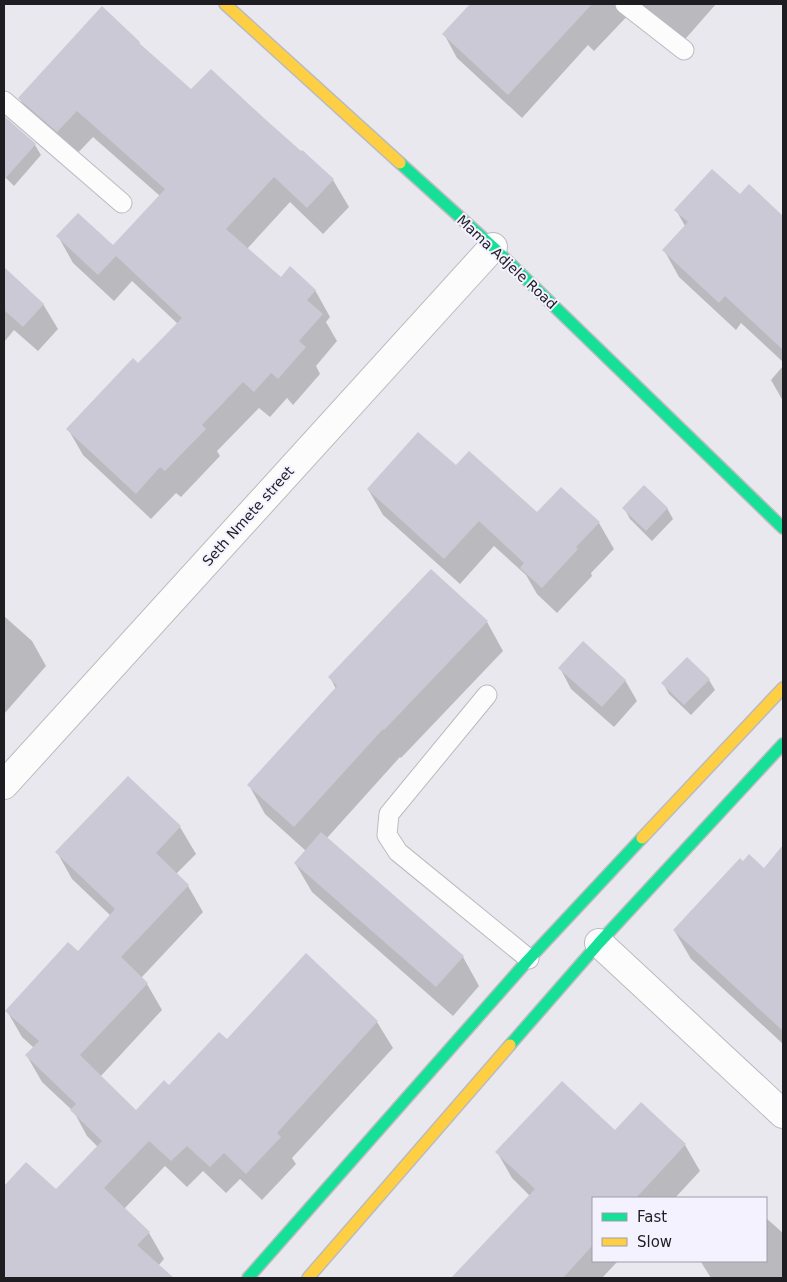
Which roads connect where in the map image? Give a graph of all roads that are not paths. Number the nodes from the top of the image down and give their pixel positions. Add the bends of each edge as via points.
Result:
1 (225, 4) edge
2 (626, 4) edge
3 (684, 50) dead end
4 (4, 102) edge
5 (122, 203) dead end
6 (493, 247) junction
7 (783, 528) edge
8 (783, 688) edge
9 (487, 695) dead end
10 (783, 744) edge
11 (4, 785) edge
12 (599, 943) junction
13 (528, 959) junction
14 (783, 1114) edge
15 (248, 1278) edge
16 (308, 1278) edge

1 - 6 main road, Mama Adjele Road
2 - 3 lane
4 - 5 lane
6 - 7 main road, Mama Adjele Road
6 - 11 street, Seth Nmete street
8 - 13 main road
9 - 13 lane via 389,814 387,835 398,852
10 - 12 main road
12 - 14 street
12 - 16 main road
13 - 15 main road

